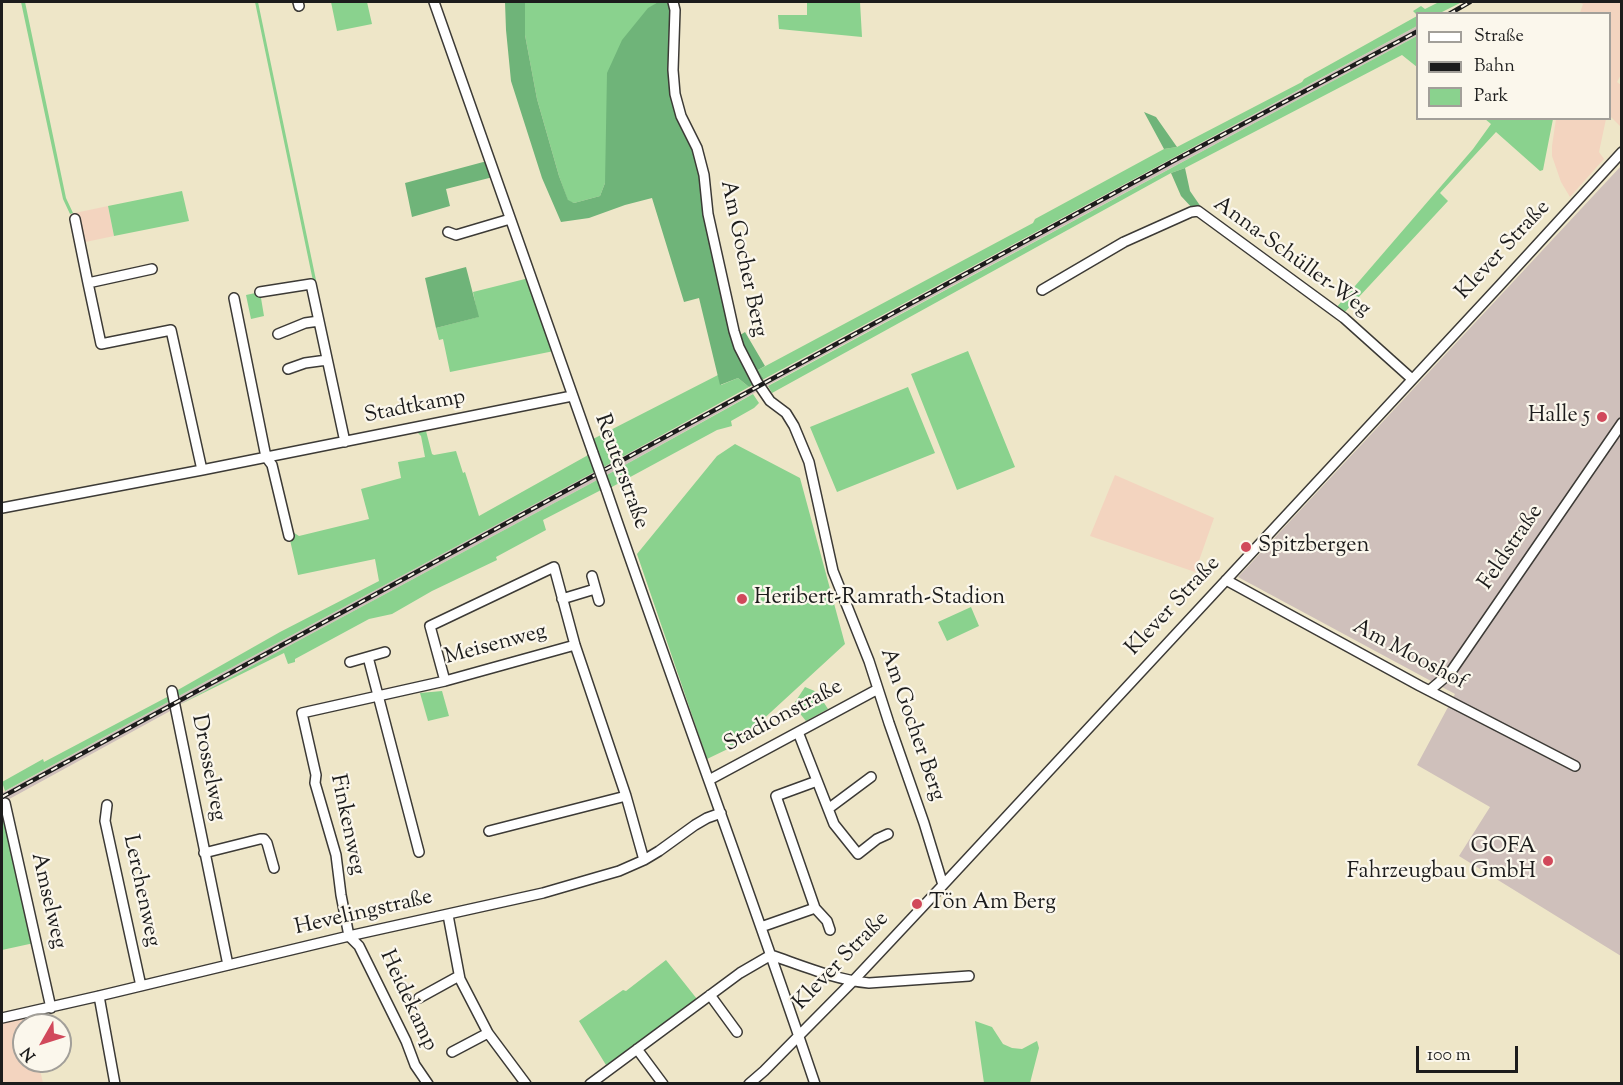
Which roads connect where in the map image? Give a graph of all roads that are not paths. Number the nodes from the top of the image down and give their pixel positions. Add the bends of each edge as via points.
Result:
1 (434, 2) edge
2 (673, 2) edge
3 (1622, 152) edge
4 (75, 219) dead end
5 (510, 219) junction
6 (448, 232) dead end
7 (152, 269) dead end
8 (88, 283) junction
9 (1042, 290) dead end
10 (260, 292) dead end
11 (234, 298) dead end
12 (319, 321) junction
13 (278, 334) dead end
14 (327, 360) junction
15 (288, 369) dead end
16 (1412, 379) junction
17 (572, 396) junction
18 (1622, 423) edge
19 (345, 442) junction
20 (266, 457) junction
21 (202, 470) junction
22 (2, 508) edge
23 (289, 536) dead end
24 (592, 576) dead end
25 (1226, 579) junction
26 (595, 589) junction
27 (562, 599) junction
28 (599, 601) dead end
29 (575, 645) junction
30 (385, 652) dead end
31 (368, 657) junction
32 (350, 662) dead end
33 (445, 681) junction
34 (878, 689) junction
35 (1430, 690) junction
36 (171, 691) dead end
37 (378, 697) junction
38 (304, 723) joint
39 (798, 732) junction
40 (1575, 766) dead end
41 (871, 777) dead end
42 (709, 780) junction
43 (817, 781) junction
44 (626, 796) junction
45 (5, 802) dead end
46 (107, 805) dead end
47 (828, 809) junction
48 (721, 813) junction
49 (489, 831) dead end
50 (888, 834) dead end
51 (419, 852) dead end
52 (204, 853) junction
53 (644, 860) junction
54 (274, 868) dead end
55 (943, 885) junction
56 (815, 908) junction
57 (448, 915) junction
58 (761, 927) junction
59 (830, 930) dead end
60 (349, 936) junction
61 (771, 955) junction
62 (228, 965) junction
63 (459, 976) junction
64 (969, 976) dead end
65 (853, 981) junction
66 (141, 986) junction
67 (99, 996) junction
68 (710, 996) junction
69 (419, 998) dead end
70 (51, 1008) junction
71 (2, 1018) edge
72 (737, 1032) dead end
73 (488, 1033) junction
74 (800, 1040) junction
75 (637, 1049) junction
76 (452, 1052) dead end
77 (115, 1083) edge
78 (428, 1083) edge
79 (526, 1083) edge
80 (590, 1083) edge
81 (663, 1083) edge
82 (749, 1083) edge
83 (814, 1083) edge

1 - 5 street, Reuterstraße
2 - 34 street, Am Gocher Berg via 675,94 704,176 708,214 734,331 757,382 795,426 809,462 833,571
3 - 16 street, Klever Straße
4 - 8 street
5 - 6 street via 456,235
5 - 17 street, Reuterstraße
7 - 8 street
8 - 21 street via 101,344 171,330
9 - 16 street, Anna-Schüller-Weg via 1124,242 1198,211 1344,318
10 - 12 street via 311,284
11 - 20 street
12 - 13 street
12 - 14 street
14 - 15 street
14 - 19 street
16 - 25 street, Klever Straße
17 - 19 street, Stadtkamp
17 - 42 street, Reuterstraße, bridge
18 - 35 street, Feldstraße via 1450,673
19 - 20 street, Stadtkamp
20 - 21 street, Stadtkamp
20 - 23 street via 272,465
21 - 22 street, Stadtkamp
24 - 26 street
25 - 35 street, Am Mooshof
25 - 55 street, Klever Straße
26 - 27 street
26 - 28 street
27 - 29 street
27 - 33 street via 554,567 430,626
29 - 33 street, Meisenweg
29 - 44 street, Meisenweg
30 - 31 street
31 - 32 street
31 - 37 street
33 - 37 street, Meisenweg
34 - 39 street, Stadionstraße
34 - 55 street, Am Gocher Berg
35 - 40 street, Am Mooshof
36 - 52 street, Drosselweg
37 - 38 street, Meisenweg via 302,713
37 - 51 street
38 - 60 street, Finkenweg via 315,783 336,855
39 - 42 street, Stadionstraße
39 - 43 street
41 - 47 street
42 - 48 street, Reuterstraße
43 - 47 street
43 - 56 street via 776,795
44 - 49 street
44 - 53 street, Meisenweg
45 - 70 street, Amselweg
46 - 66 street, Lerchenweg via 105,822
47 - 50 street via 834,824 858,854
48 - 53 street, Hevelingstraße via 695,825
48 - 58 street, Reuterstraße
52 - 54 street, Drosselweg via 264,839
52 - 62 street, Drosselweg
53 - 57 street, Hevelingstraße via 598,877
55 - 65 street, Klever Straße
56 - 58 street
56 - 59 street
57 - 60 street, Hevelingstraße
57 - 63 street
58 - 61 street, Reuterstraße
60 - 62 street, Hevelingstraße
60 - 78 street, Heidekamp via 359,946 415,1065
61 - 65 street
61 - 68 street
61 - 74 street, Reuterstraße
62 - 66 street, Hevelingstraße
63 - 69 street
63 - 73 street
64 - 65 street
65 - 74 street, Klever Straße
66 - 67 street, Hevelingstraße
67 - 70 street, Hevelingstraße
67 - 77 street
68 - 72 street
68 - 75 street
70 - 71 street, Hevelingstraße
73 - 76 street
73 - 79 street
74 - 82 street, Klever Straße
74 - 83 street, Reuterstraße
75 - 80 street
75 - 81 street

